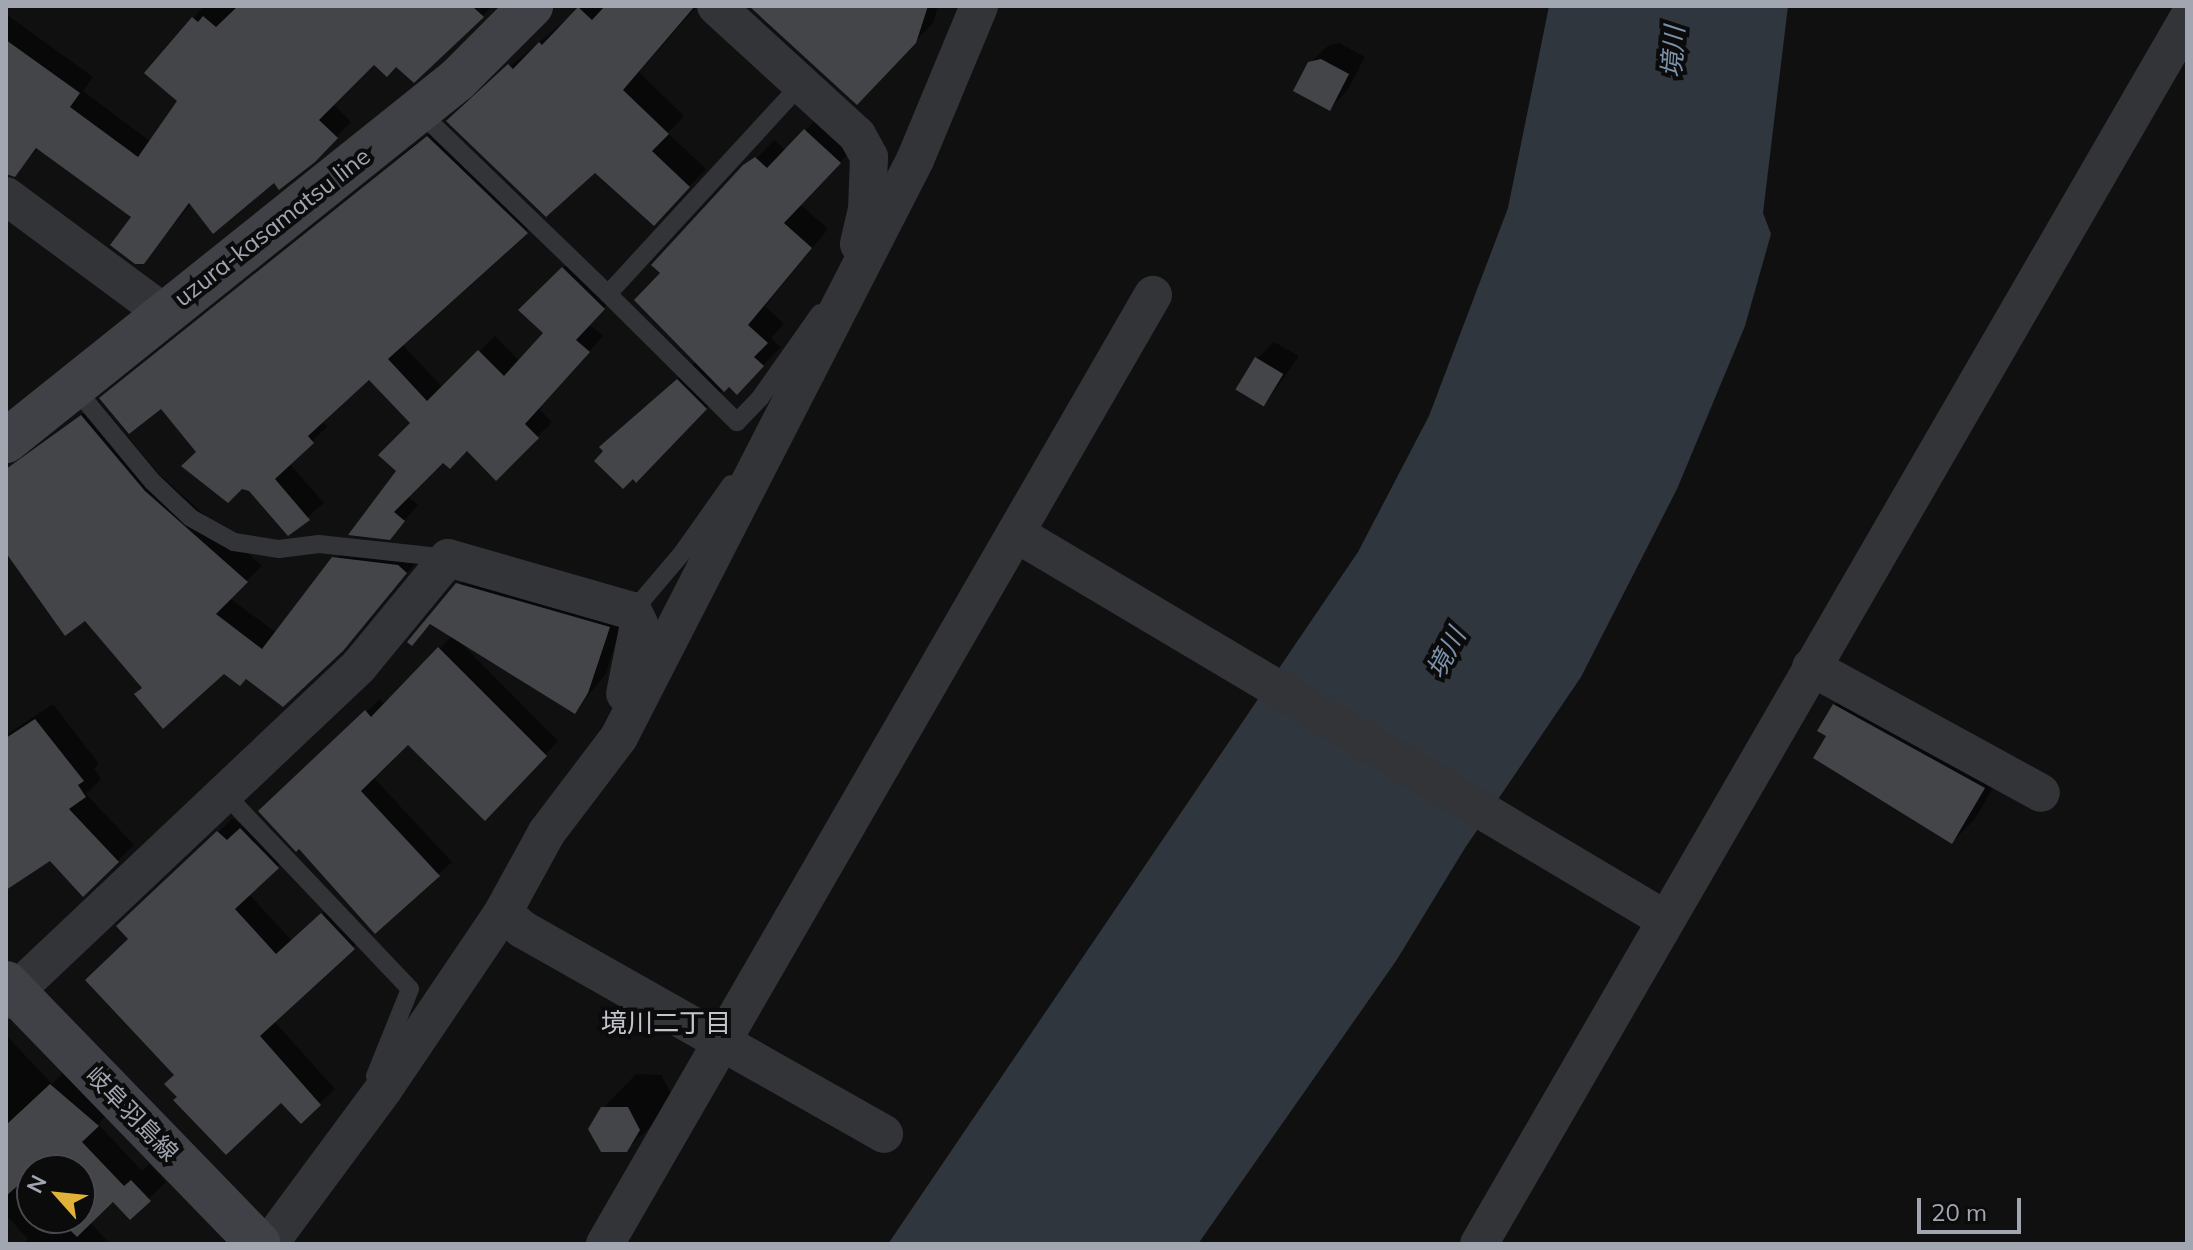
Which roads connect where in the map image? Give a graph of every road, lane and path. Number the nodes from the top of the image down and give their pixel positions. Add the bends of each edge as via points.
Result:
1 (531, 6) edge
2 (716, 6) edge
3 (979, 6) edge
4 (2187, 20) edge
5 (802, 83) junction
6 (422, 108) junction
7 (6, 196) edge
8 (861, 263) junction
9 (608, 294) junction
10 (1153, 295) dead end
11 (842, 299) junction
12 (163, 312) junction
13 (73, 386) junction
14 (6, 441) edge
15 (756, 468) junction
16 (1017, 534) junction
17 (448, 558) junction
18 (633, 611) junction
19 (1811, 667) junction
20 (619, 737) junction
21 (2041, 793) dead end
22 (226, 795) junction
23 (503, 912) junction
24 (1666, 920) junction
25 (9, 992) edge
26 (722, 1043) junction
27 (383, 1090) junction
28 (884, 1134) dead end
29 (259, 1244) edge
30 (269, 1244) edge
31 (605, 1244) edge
32 (1479, 1244) edge

1 - 6 main road, uzura-kasamatsu line
2 - 5 street
3 - 8 street via 915,160
4 - 19 street
5 - 8 street via 857,135 869,157
5 - 9 lane
6 - 9 lane via 432,124
6 - 12 main road, uzura-kasamatsu line
7 - 12 street
8 - 11 street
9 - 11 lane via 737,422 825,306
10 - 16 street
11 - 15 street
12 - 13 main road, uzura-kasamatsu line
13 - 14 main road, uzura-kasamatsu line
13 - 17 lane via 153,482 191,518 234,542 279,549 333,545
15 - 18 lane via 746,459 683,552
15 - 20 street
16 - 24 street
16 - 26 street
17 - 18 street
17 - 22 street via 359,666
18 - 20 street via 639,624 635,665 615,723
19 - 21 street
19 - 24 street
20 - 23 street via 547,832
22 - 25 street
22 - 27 lane via 410,989 375,1076
23 - 26 street via 522,929
23 - 27 street
24 - 32 street
25 - 29 main road, 岐阜羽島線
26 - 28 street
26 - 31 street
27 - 30 street

